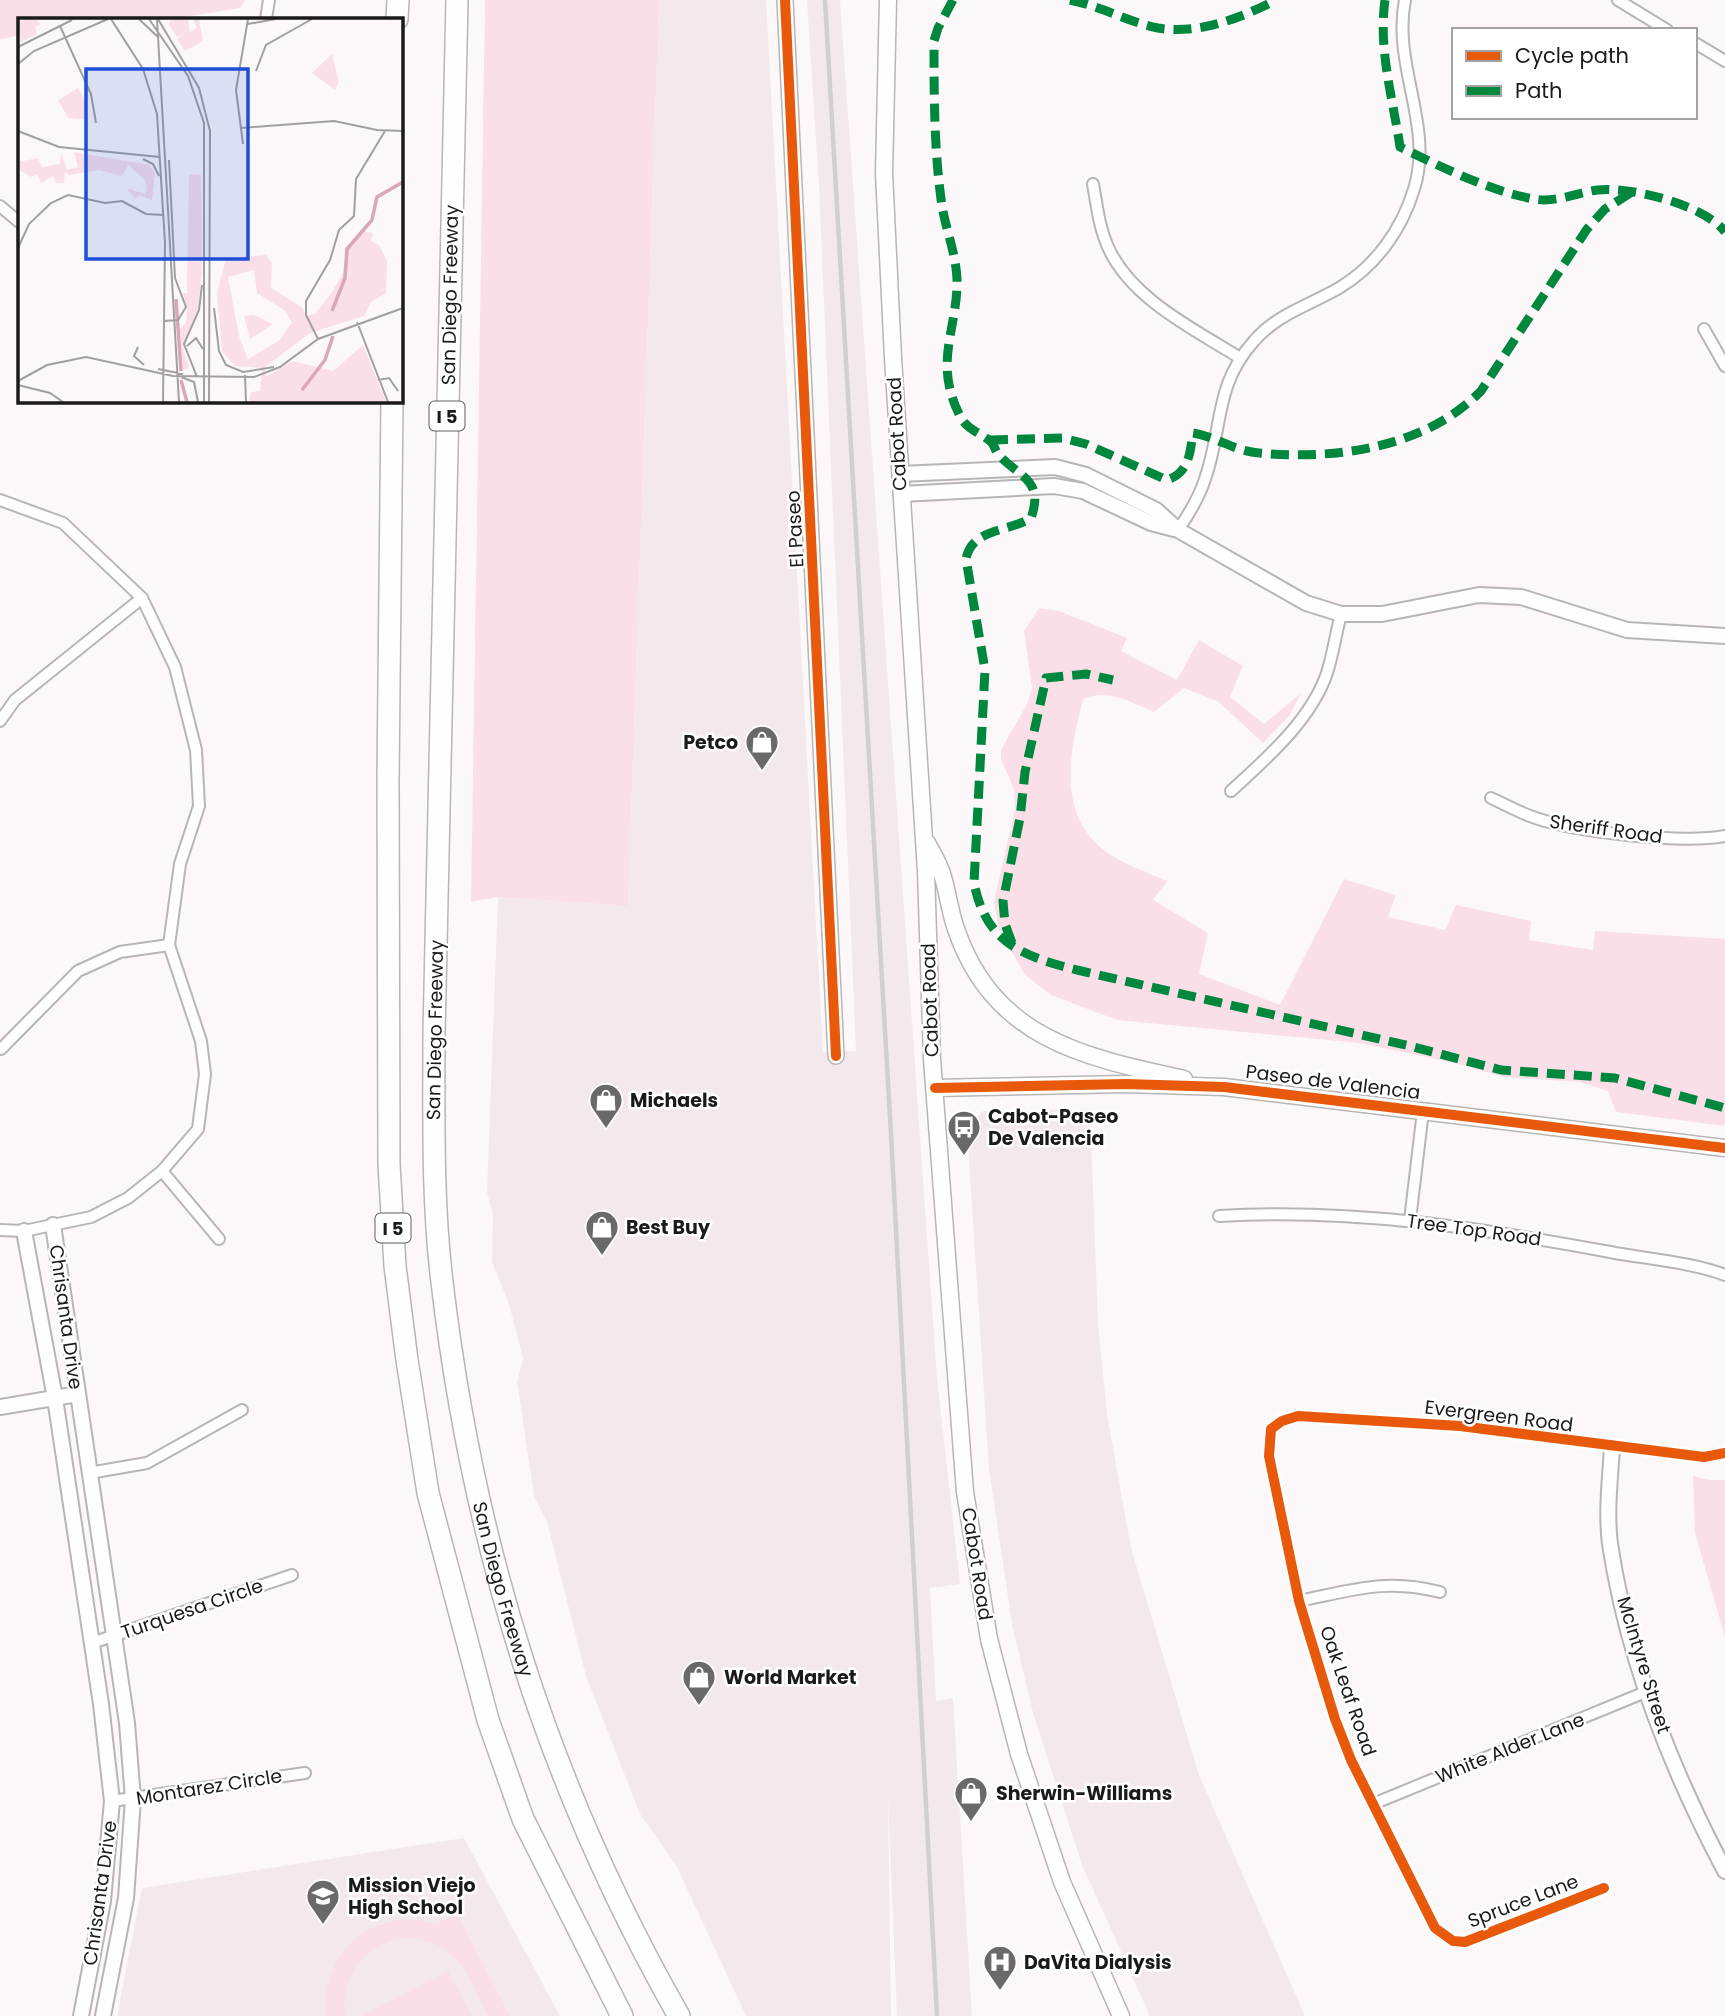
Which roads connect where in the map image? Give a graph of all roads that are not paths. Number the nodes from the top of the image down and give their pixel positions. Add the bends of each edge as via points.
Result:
1 (268, 0) edge
2 (398, 0) edge
3 (457, 0) edge
4 (785, 0) edge
5 (888, 0) edge
6 (1405, 0) edge
7 (1618, 0) edge
8 (266, 18) edge
9 (397, 18) edge
10 (1664, 28) edge
11 (1697, 44) edge
12 (1725, 61) edge
13 (1093, 184) dead end
14 (0, 206) edge
15 (18, 221) edge
16 (1704, 329) dead end
17 (1240, 358) junction
18 (1725, 366) edge
19 (393, 402) edge
20 (900, 474) junction
21 (901, 494) junction
22 (0, 500) edge
23 (1178, 530) junction
24 (142, 598) junction
25 (1341, 614) junction
26 (1725, 635) edge
27 (0, 721) edge
28 (1231, 791) dead end
29 (1491, 797) dead end
30 (924, 836) junction
31 (1725, 836) edge
32 (169, 946) junction
33 (1, 1049) edge
34 (836, 1056) dead end
35 (1224, 1087) junction
36 (935, 1088) junction
37 (1423, 1111) junction
38 (1725, 1148) edge
39 (162, 1171) junction
40 (1219, 1216) dead end
41 (1410, 1220) junction
42 (53, 1226) junction
43 (0, 1230) edge
44 (24, 1231) junction
45 (219, 1239) dead end
46 (1725, 1275) edge
47 (78, 1394) junction
48 (55, 1398) junction
49 (0, 1407) edge
50 (242, 1410) dead end
51 (1271, 1429) joint
52 (1612, 1448) junction
53 (1725, 1453) edge
54 (89, 1473) junction
55 (292, 1575) dead end
56 (1440, 1592) dead end
57 (1299, 1601) junction
58 (114, 1634) junction
59 (92, 1643) junction
60 (1648, 1691) junction
61 (305, 1773) dead end
62 (133, 1800) junction
63 (112, 1801) junction
64 (1373, 1804) junction
65 (1725, 1871) edge
66 (1605, 1888) dead end
67 (1453, 1941) joint
68 (81, 2016) edge
69 (103, 2016) edge
70 (622, 2016) edge
71 (679, 2016) edge
72 (1121, 2016) edge

1 - 8 street
2 - 9 highway
3 - 71 highway, San Diego Freeway / I 5 via 434,1034 434,1157 442,1280 466,1448 516,1643 583,1826 635,1939
4 - 34 street, El Paseo
5 - 20 main road, Cabot Road via 884,173
6 - 17 street via 1401,43 1417,114 1420,156 1415,187 1400,224 1376,259 1340,287 1285,315
7 - 10 street
11 - 12 street
13 - 17 street via 1099,224 1126,277
14 - 15 street
16 - 18 street
17 - 23 street via 1219,410 1206,477
19 - 70 highway, I 5 via 387,779 389,1164 407,1360 428,1493 488,1720 523,1819
20 - 21 main road, Cabot Road
20 - 23 street via 1055,467 1115,487 1156,510
21 - 23 street via 1054,486 1083,491 1151,523
21 - 30 main road, Cabot Road
22 - 24 street, Chrisanta Drive via 63,523
23 - 25 street via 1306,603
24 - 27 street via 15,700
24 - 32 street, Chrisanta Drive via 175,667 196,750 200,806 180,864
25 - 26 street via 1382,614 1479,595 1521,597 1627,630
25 - 28 street via 1326,674 1314,700 1296,726
29 - 31 street, Sheriff Road via 1560,825 1679,839
30 - 35 main road via 943,874 956,929 972,965 1006,1007 1031,1028 1086,1056
30 - 36 main road, Cabot Road
32 - 33 street via 120,952 78,971
32 - 39 street, Chrisanta Drive via 201,1041 205,1074 198,1129
35 - 36 main road, Paseo de Valencia
35 - 37 main road, Paseo de Valencia
36 - 72 main road, Cabot Road via 960,1437 979,1585 1003,1701 1040,1823
37 - 38 main road, Paseo de Valencia
37 - 41 street
39 - 42 street, Chrisanta Drive via 128,1199 91,1217
39 - 45 street
40 - 41 street, Tree Top Road
41 - 46 street, Tree Top Road via 1508,1233
42 - 44 street
42 - 47 street, Chrisanta Drive
43 - 44 street
44 - 48 street, Chrisanta Drive
47 - 48 street
47 - 54 street, Chrisanta Drive
48 - 49 street
48 - 59 street, Chrisanta Drive
50 - 54 street via 147,1463
51 - 52 street, Evergreen Road via 1298,1416 1460,1426
51 - 57 street, Oak Leaf Road via 1269,1456
52 - 53 street, Evergreen Road via 1704,1457
52 - 60 street, McIntyre Street via 1610,1544
54 - 58 street, Chrisanta Drive
55 - 58 street, Turquesa Circle
56 - 57 street via 1412,1584 1380,1584
57 - 64 street, Oak Leaf Road via 1335,1719
58 - 59 street, Turquesa Circle
58 - 62 street, Chrisanta Drive
59 - 63 street, Chrisanta Drive
60 - 64 street, White Alder Lane
60 - 65 street, McIntyre Street via 1697,1816
61 - 62 street, Montarez Circle
62 - 63 street, Montarez Circle
62 - 69 street, Chrisanta Drive via 126,1898
63 - 68 street, Chrisanta Drive via 103,1901
64 - 67 street, Oak Leaf Road via 1435,1928
66 - 67 street, Spruce Lane via 1476,1939

